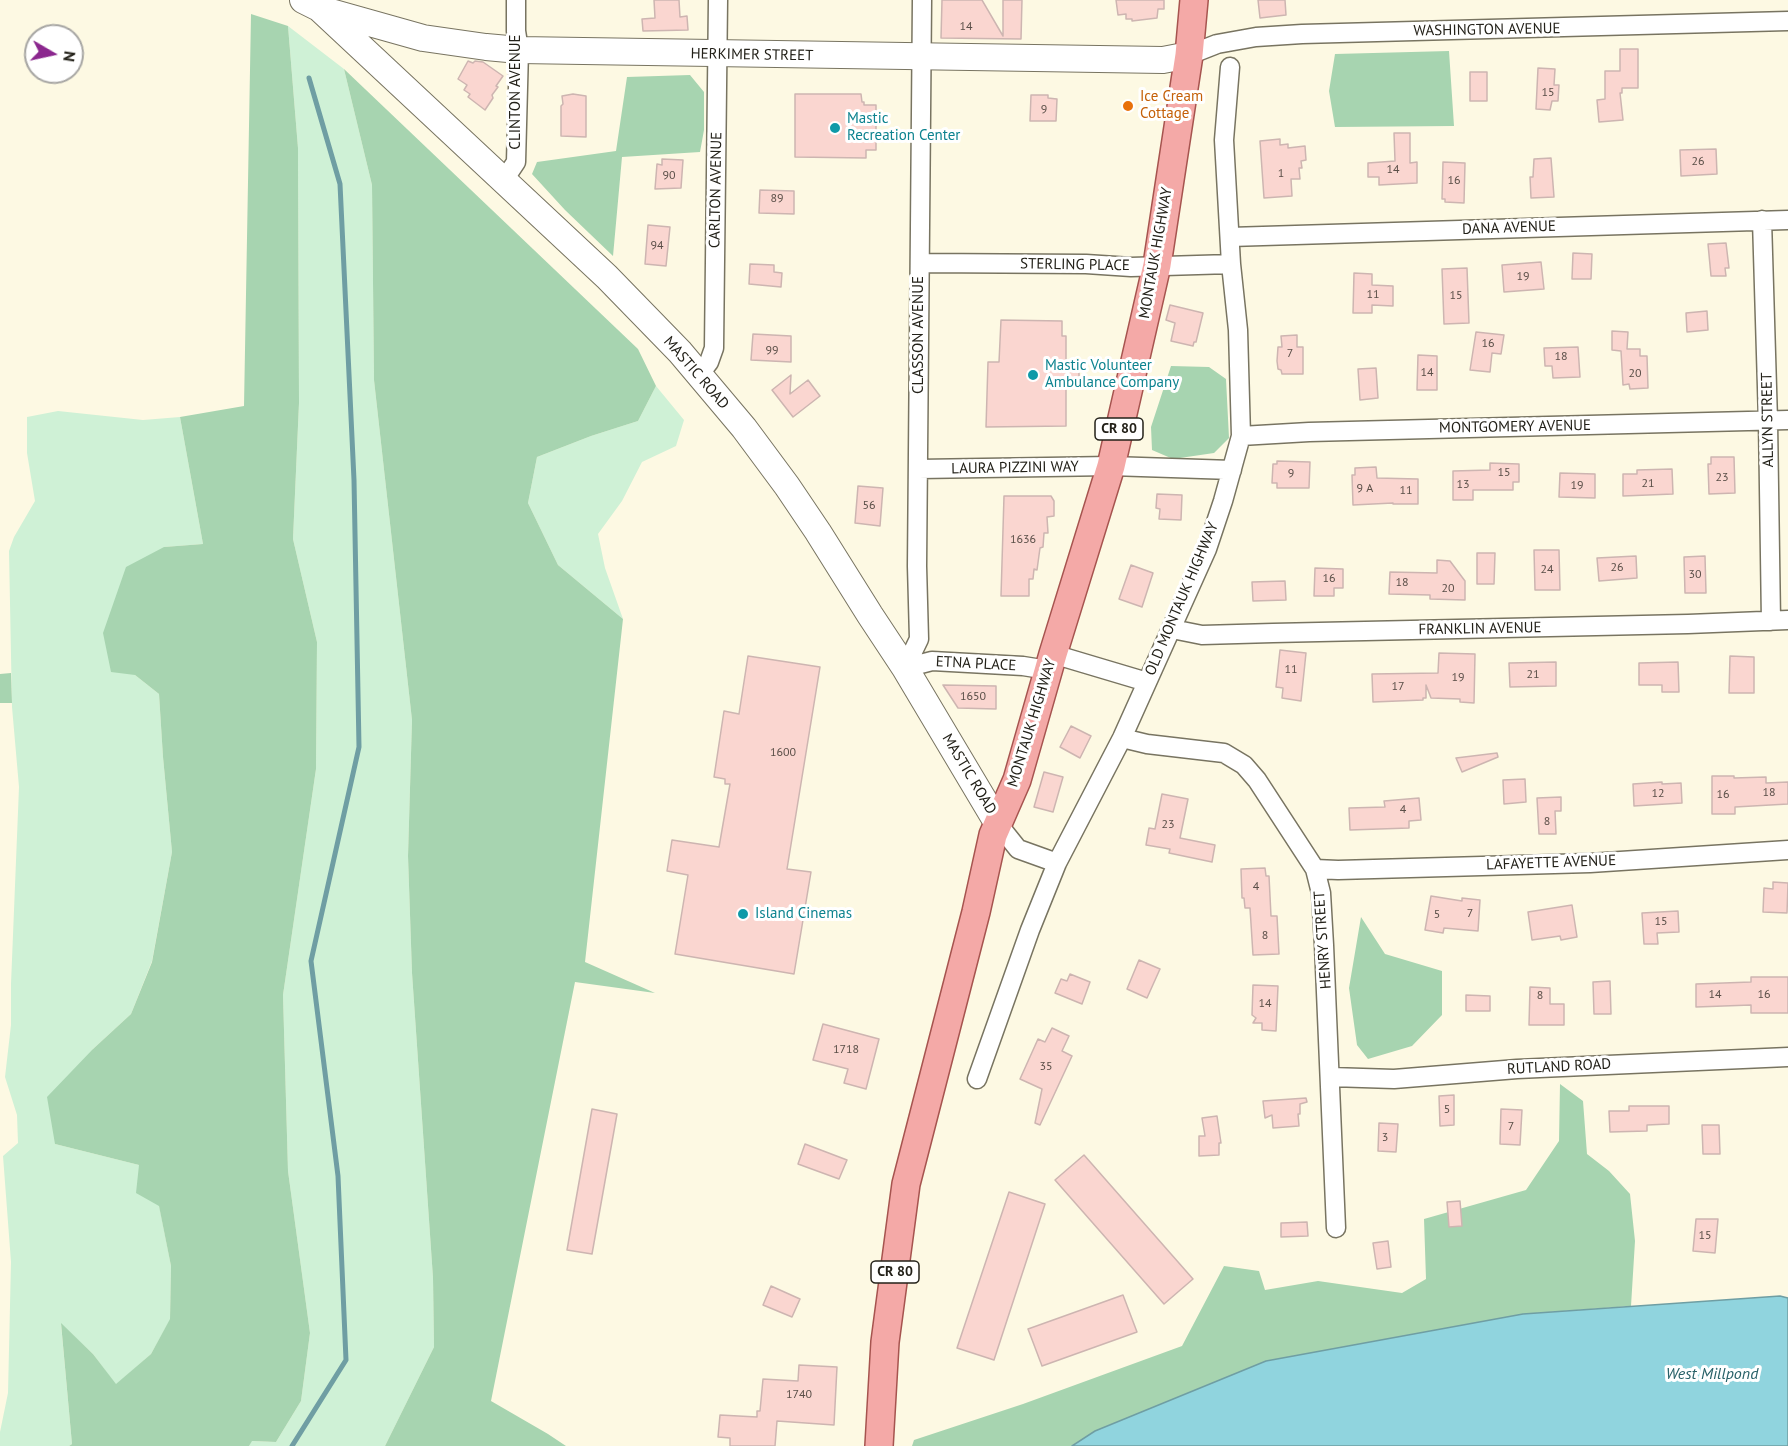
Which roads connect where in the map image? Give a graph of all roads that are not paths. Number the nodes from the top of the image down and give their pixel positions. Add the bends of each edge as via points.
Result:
1 (516, 0) edge
2 (718, 0) edge
3 (922, 0) edge
4 (1194, 0) edge
5 (311, 4) edge
6 (1788, 21) edge
7 (519, 50) junction
8 (717, 54) junction
9 (1189, 55) junction
10 (921, 57) junction
11 (1230, 67) dead end
12 (504, 180) junction
13 (1762, 220) junction
14 (1788, 220) edge
15 (1230, 237) junction
16 (920, 263) junction
17 (1231, 264) junction
18 (1157, 265) junction
19 (699, 375) junction
20 (1788, 420) edge
21 (1768, 421) junction
22 (1241, 436) junction
23 (1111, 466) junction
24 (919, 470) junction
25 (1232, 470) junction
26 (1780, 620) edge
27 (1172, 629) junction
28 (1050, 662) junction
29 (905, 668) junction
30 (1147, 682) junction
31 (1122, 738) junction
32 (998, 824) junction
33 (1788, 850) edge
34 (1058, 862) junction
35 (1314, 868) junction
36 (1788, 1057) edge
37 (1331, 1077) junction
38 (977, 1079) dead end
39 (1336, 1228) dead end
40 (879, 1446) edge

1 - 7 street, CLINTON AVENUE
2 - 8 street, CARLTON AVENUE
3 - 10 street, CLASSON AVENUE
4 - 9 main road, MONTAUK HIGHWAY / CR 80
5 - 7 main road, HERKIMER STREET via 423,38
5 - 12 main road, MASTIC ROAD
6 - 9 street, WASHINGTON AVENUE via 1302,34 1226,42
7 - 8 main road, HERKIMER STREET
7 - 12 street, CLINTON AVENUE via 516,162
8 - 10 main road, HERKIMER STREET
8 - 19 street, CARLTON AVENUE via 714,348
9 - 10 main road, HERKIMER STREET via 1163,60
9 - 18 main road, MONTAUK HIGHWAY / CR 80
10 - 16 street, CLASSON AVENUE
11 - 15 street, OLD MONTAUK HIGHWAY via 1224,140
12 - 19 main road, MASTIC ROAD via 607,277
13 - 14 street, DANA AVENUE
13 - 15 street, DANA AVENUE
13 - 21 street, ALLYN STREET
15 - 17 street, OLD MONTAUK HIGHWAY
16 - 18 street, STERLING PLACE
16 - 24 street, CLASSON AVENUE
17 - 18 street, STERLING PLACE
17 - 22 street, OLD MONTAUK HIGHWAY via 1238,330
18 - 23 main road, MONTAUK HIGHWAY / CR 80
19 - 29 main road, MASTIC ROAD via 787,486
20 - 21 street, MONTGOMERY AVENUE
21 - 22 street, MONTGOMERY AVENUE
21 - 26 street, ALLYN STREET
22 - 25 street, OLD MONTAUK HIGHWAY
23 - 24 street, LAURA PIZZINI WAY
23 - 25 street
23 - 28 main road, MONTAUK HIGHWAY / CR 80
24 - 29 street, CLASSON AVENUE via 919,639
25 - 27 street, OLD MONTAUK HIGHWAY via 1207,549
26 - 27 street, FRANKLIN AVENUE via 1230,635
27 - 30 street, OLD MONTAUK HIGHWAY
28 - 29 street, ETNA PLACE via 1023,666 932,661
28 - 30 street, ETNA PLACE
28 - 32 main road, MONTAUK HIGHWAY / CR 80 via 1017,780
29 - 32 main road, MASTIC ROAD
30 - 31 street, OLD MONTAUK HIGHWAY
31 - 34 street, OLD MONTAUK HIGHWAY
31 - 35 street, HENRY STREET via 1224,753 1244,765
32 - 34 street via 1018,849
32 - 40 main road, MONTAUK HIGHWAY / CR 80 via 906,1184 885,1342
33 - 35 street, LAFAYETTE AVENUE via 1590,863
34 - 38 street, OLD MONTAUK HIGHWAY
35 - 37 street, HENRY STREET via 1321,893
36 - 37 street, RUTLAND ROAD via 1517,1069 1394,1079
37 - 39 street, HENRY STREET

